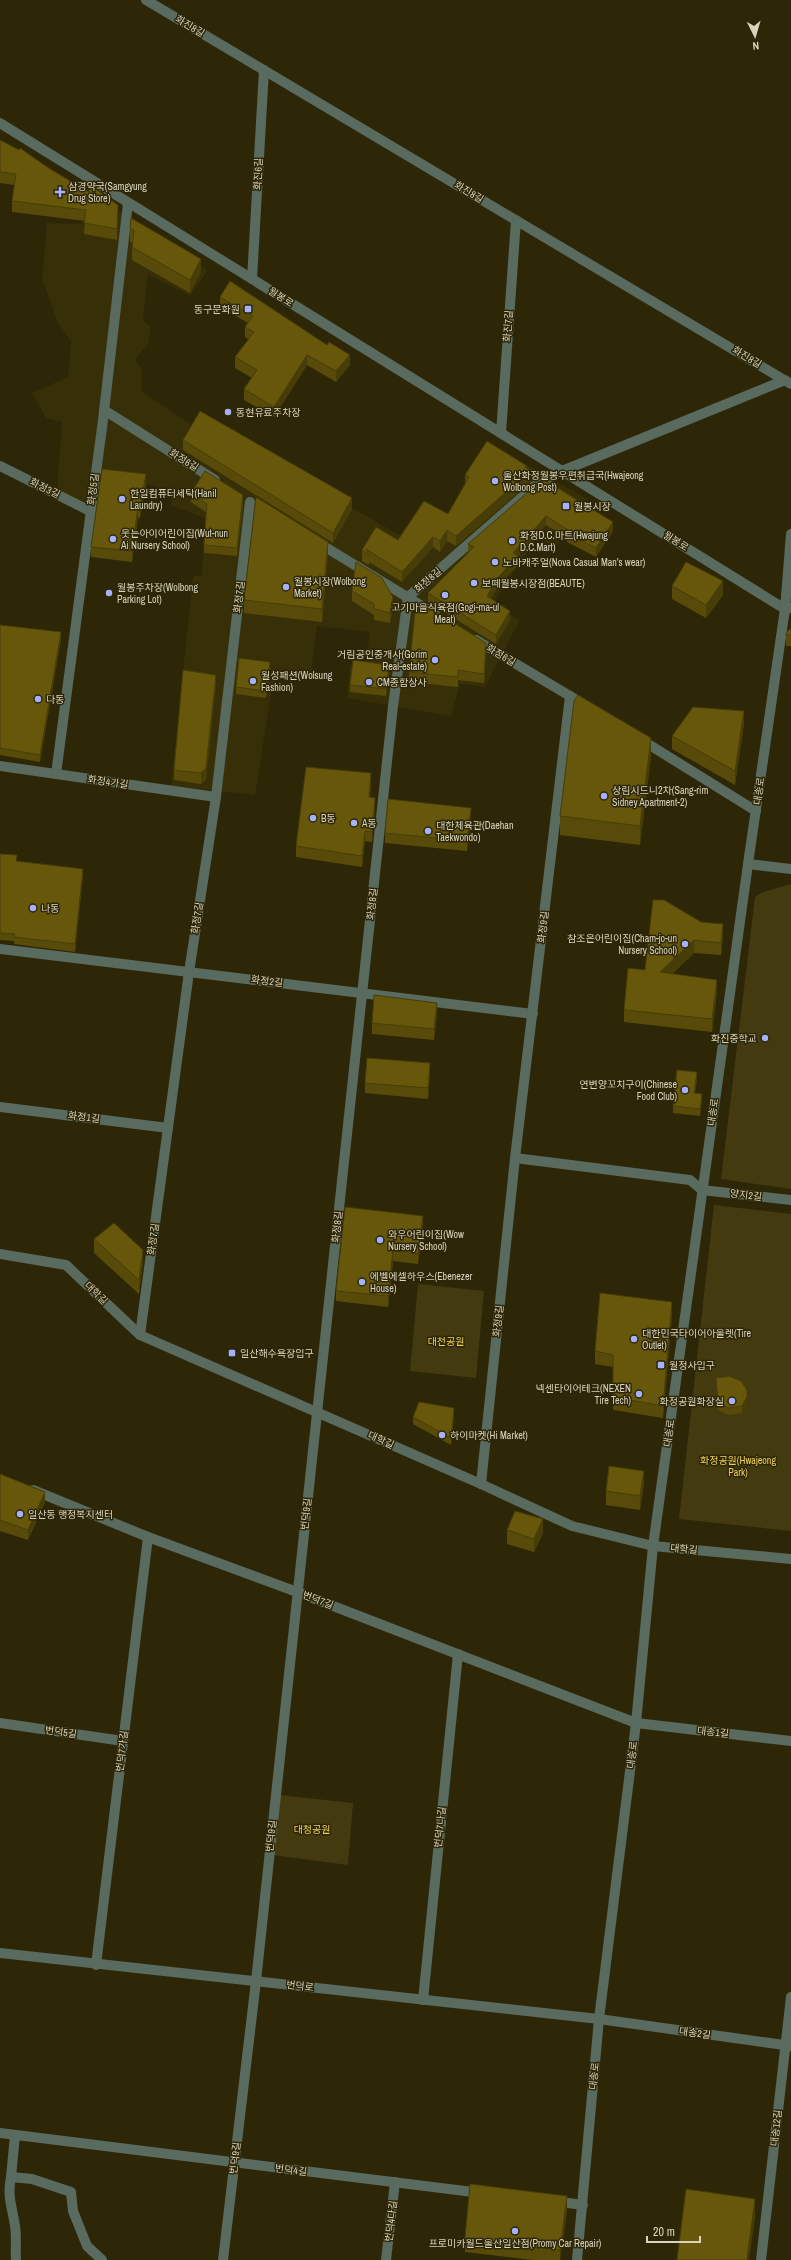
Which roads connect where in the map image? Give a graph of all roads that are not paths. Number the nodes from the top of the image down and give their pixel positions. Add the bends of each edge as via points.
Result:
1 (146, 0) edge
2 (264, 70) junction
3 (0, 123) edge
4 (128, 203) junction
5 (516, 220) junction
6 (252, 279) junction
7 (788, 382) edge
8 (104, 410) junction
9 (501, 433) junction
10 (0, 466) edge
11 (562, 471) junction
12 (223, 485) edge
13 (263, 510) edge
14 (90, 511) junction
15 (791, 534) edge
16 (309, 538) edge
17 (408, 597) junction
18 (788, 608) edge
19 (446, 622) edge
20 (466, 634) edge
21 (570, 696) junction
22 (583, 704) edge
23 (630, 732) edge
24 (0, 766) edge
25 (56, 774) junction
26 (216, 797) junction
27 (756, 810) junction
28 (748, 864) junction
29 (791, 869) edge
30 (0, 949) edge
31 (189, 972) junction
32 (362, 992) junction
33 (533, 1014) junction
34 (0, 1107) edge
35 (168, 1128) junction
36 (515, 1158) junction
37 (702, 1190) junction
38 (791, 1200) edge
39 (0, 1254) edge
40 (140, 1335) junction
41 (317, 1411) junction
42 (481, 1484) junction
43 (22, 1486) edge
44 (148, 1537) junction
45 (653, 1546) junction
46 (791, 1559) edge
47 (297, 1592) junction
48 (458, 1654) junction
49 (0, 1723) edge
50 (636, 1723) junction
51 (123, 1741) junction
52 (791, 1741) edge
53 (0, 1953) edge
54 (96, 1965) junction
55 (256, 1981) junction
56 (791, 1997) edge
57 (422, 2000) junction
58 (599, 2019) junction
59 (788, 2046) edge
60 (0, 2133) edge
61 (15, 2135) junction
62 (234, 2163) junction
63 (11, 2177) junction
64 (395, 2182) junction
65 (489, 2194) edge
66 (544, 2200) edge
67 (583, 2205) junction
68 (16, 2260) edge
69 (102, 2260) edge
70 (223, 2260) edge
71 (386, 2260) edge
72 (577, 2260) edge
73 (761, 2260) edge

1 - 2 street, 화진8길
2 - 5 street, 화진8길
2 - 6 street, 화진6길
3 - 4 street, 월봉로
4 - 6 street, 월봉로
4 - 8 street, 화정5길
5 - 7 street, 화진8길
5 - 9 street, 화진7길
6 - 9 street, 월봉로
7 - 11 street
8 - 12 street, 화정6길
8 - 14 street, 화정5길
9 - 11 street, 월봉로
10 - 14 street, 화정3길
11 - 17 street, 화정8길 via 537,484
11 - 18 street, 월봉로
13 - 26 street, 화정7길 via 247,500
14 - 25 street, 화정5길
15 - 18 street, 대송로
16 - 17 street
17 - 19 street
17 - 32 street, 화정8길 via 393,706
18 - 27 street, 대송로
20 - 21 street, 화정6길
21 - 22 street, 화정6길
21 - 33 street, 화정9길
23 - 27 street
24 - 25 street, 화정4가길
25 - 26 street, 화정4가길
26 - 31 street, 화정7길
27 - 28 street, 대송로
28 - 29 street
28 - 37 street, 대송로
30 - 31 street, 화정2길
31 - 32 street, 화정2길
31 - 35 street, 화정7길
32 - 33 street, 화정2길
32 - 41 street, 화정8길
33 - 36 street, 화정9길
34 - 35 street, 화정1길
35 - 40 street, 화정7길
36 - 37 street via 690,1180
36 - 42 street, 화정9길
37 - 38 street, 양지2길
37 - 45 street, 대송로
39 - 40 street, 대학길 via 66,1265
40 - 41 street, 대학길
41 - 42 street, 대학길
41 - 47 street, 번덕9길
42 - 45 street, 대학길 via 572,1526
43 - 44 street, 번덕7길
44 - 47 street, 번덕7길
44 - 51 street, 번덕7가길
45 - 46 street, 대학길
45 - 50 street, 대송로
47 - 48 street, 번덕7길
47 - 55 street, 번덕9길
48 - 50 street, 번덕7길
48 - 57 street, 번덕7나길
49 - 51 street, 번덕5길
50 - 52 street, 대송1길
50 - 58 street, 대송로
51 - 54 street, 번덕7가길
53 - 54 street, 번덕로
54 - 55 street, 번덕로
55 - 57 street, 번덕로
55 - 62 street, 번덕9길
56 - 59 street, 대송12길
57 - 58 street, 번덕로
58 - 59 street, 대송2길
58 - 67 street, 대송로
59 - 73 street, 대송12길
60 - 61 street, 번덕4길
61 - 62 street, 번덕4길
61 - 63 street
62 - 64 street, 번덕4길
62 - 70 street, 번덕9길
63 - 68 street via 8,2192 16,2228
63 - 69 street via 32,2179 71,2192 73,2211 87,2246
64 - 65 street, 번덕4길
64 - 71 street, 번덕4다길
66 - 67 street
67 - 72 street, 대송로

